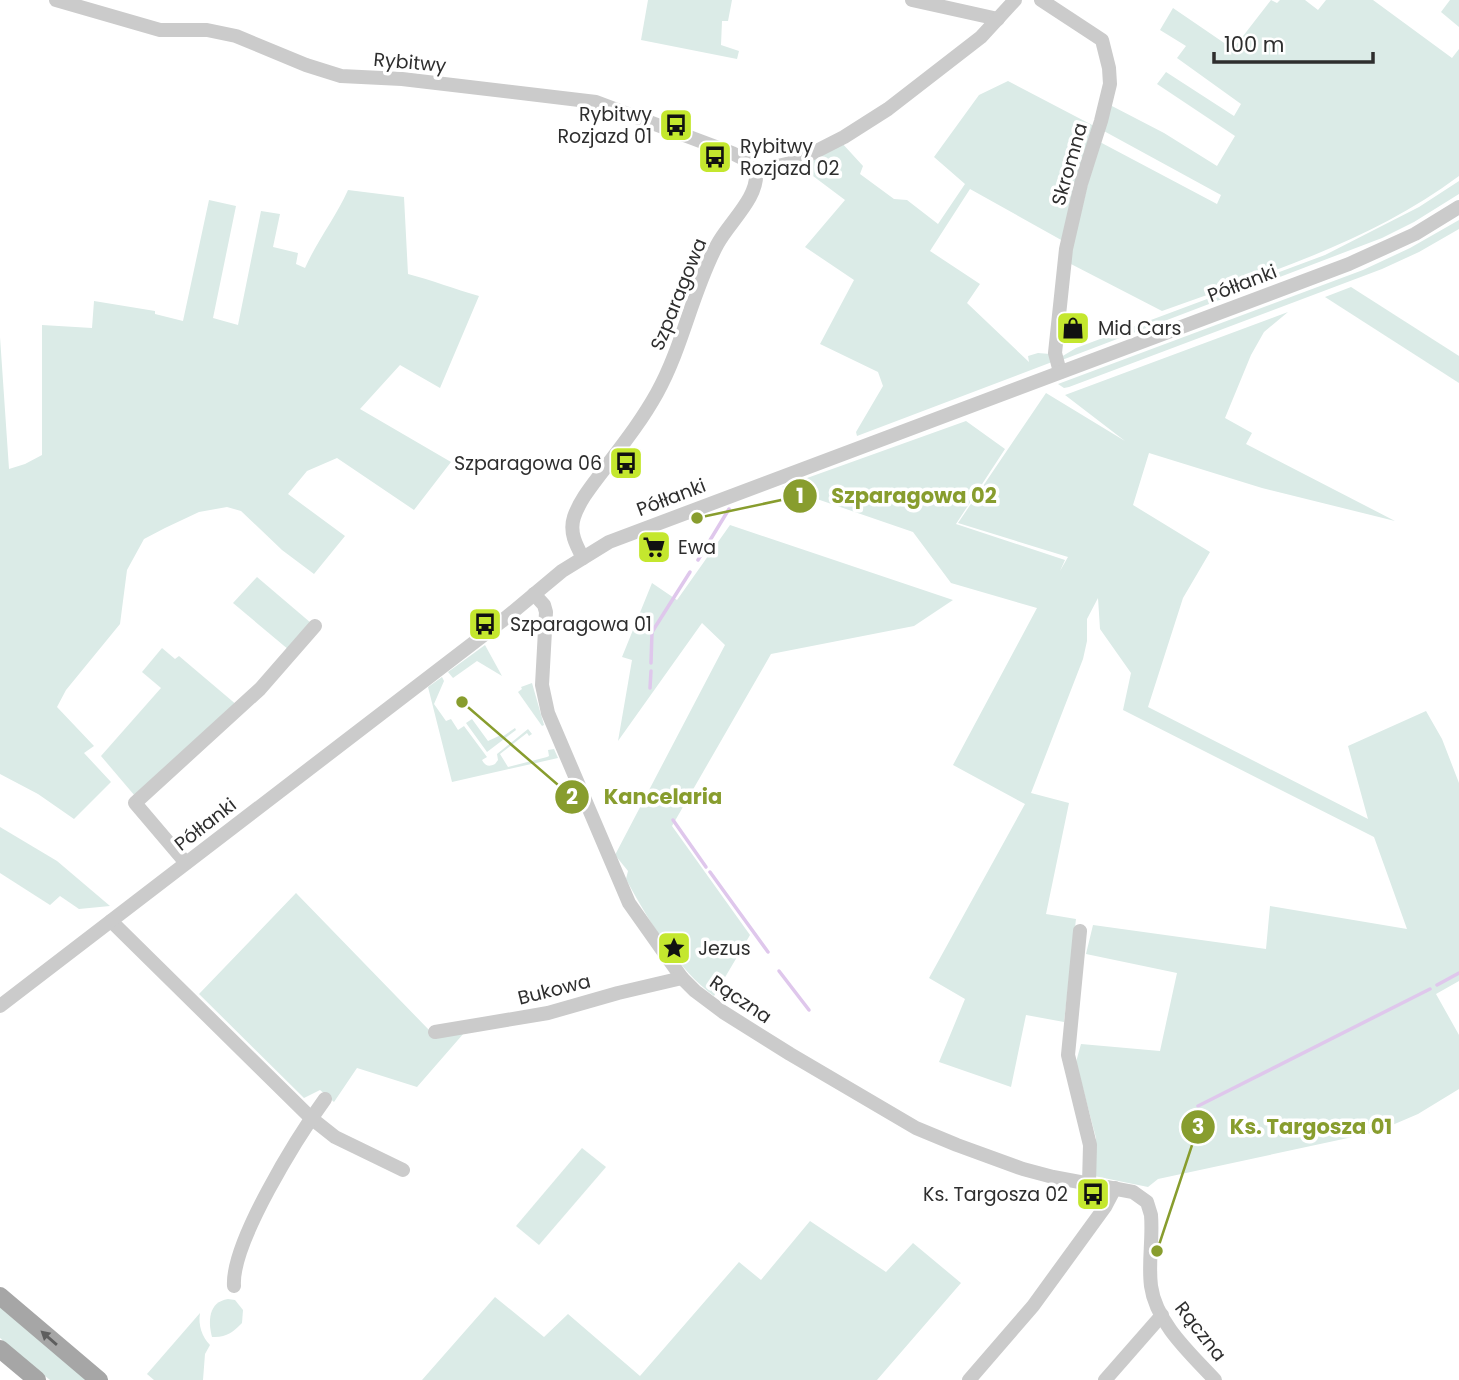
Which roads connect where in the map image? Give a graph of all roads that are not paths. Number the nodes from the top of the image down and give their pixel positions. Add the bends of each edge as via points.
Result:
1 (56, 0) edge
2 (912, 0) edge
3 (1015, 0) edge
4 (1041, 0) edge
5 (998, 19) junction
6 (756, 171) junction
7 (1459, 207) edge
8 (1060, 372) junction
9 (583, 558) junction
10 (534, 594) junction
11 (315, 626) dead end
12 (186, 863) junction
13 (111, 921) junction
14 (1080, 931) dead end
15 (682, 978) junction
16 (0, 1006) edge
17 (435, 1032) dead end
18 (325, 1099) dead end
19 (311, 1118) junction
20 (403, 1170) dead end
21 (1088, 1184) junction
22 (1115, 1188) junction
23 (234, 1286) dead end
24 (0, 1296) edge
25 (1162, 1315) junction
26 (0, 1349) edge
27 (37, 1380) edge
28 (99, 1380) edge
29 (969, 1380) edge
30 (1105, 1380) edge
31 (1215, 1380) edge

1 - 6 street, Rybitwy via 160,30 207,30 236,36 341,76 596,102 732,153
2 - 5 street
3 - 5 street
4 - 8 street, Skromna via 1102,40 1110,68 1110,84 1066,249 1055,353
5 - 6 street via 917,87 844,137 789,164
6 - 9 street, Szparagowa via 752,192 711,256 659,390 574,517 573,535
7 - 8 street, Półłanki via 1376,253
8 - 9 street, Półłanki via 647,526
9 - 10 street, Półłanki
10 - 12 street, Półłanki
10 - 15 street, Rączna via 546,608 542,684 548,713 629,903
11 - 12 street via 260,689 135,803
12 - 13 street, Półłanki
13 - 16 street, Półłanki
13 - 19 street
14 - 21 street via 1068,1055 1090,1145
15 - 17 street, Bukowa via 548,1013
15 - 21 street, Rączna via 723,1012 916,1128 1023,1169
18 - 19 street
19 - 20 street via 335,1137
19 - 23 street via 260,1210 233,1273
21 - 22 street, Rączna
22 - 25 street, Rączna via 1138,1195 1148,1205 1151,1286
22 - 29 street via 1033,1306
28 -> 24 main road
25 - 30 street
25 - 31 street, Rączna via 1180,1343
26 - 27 main road

